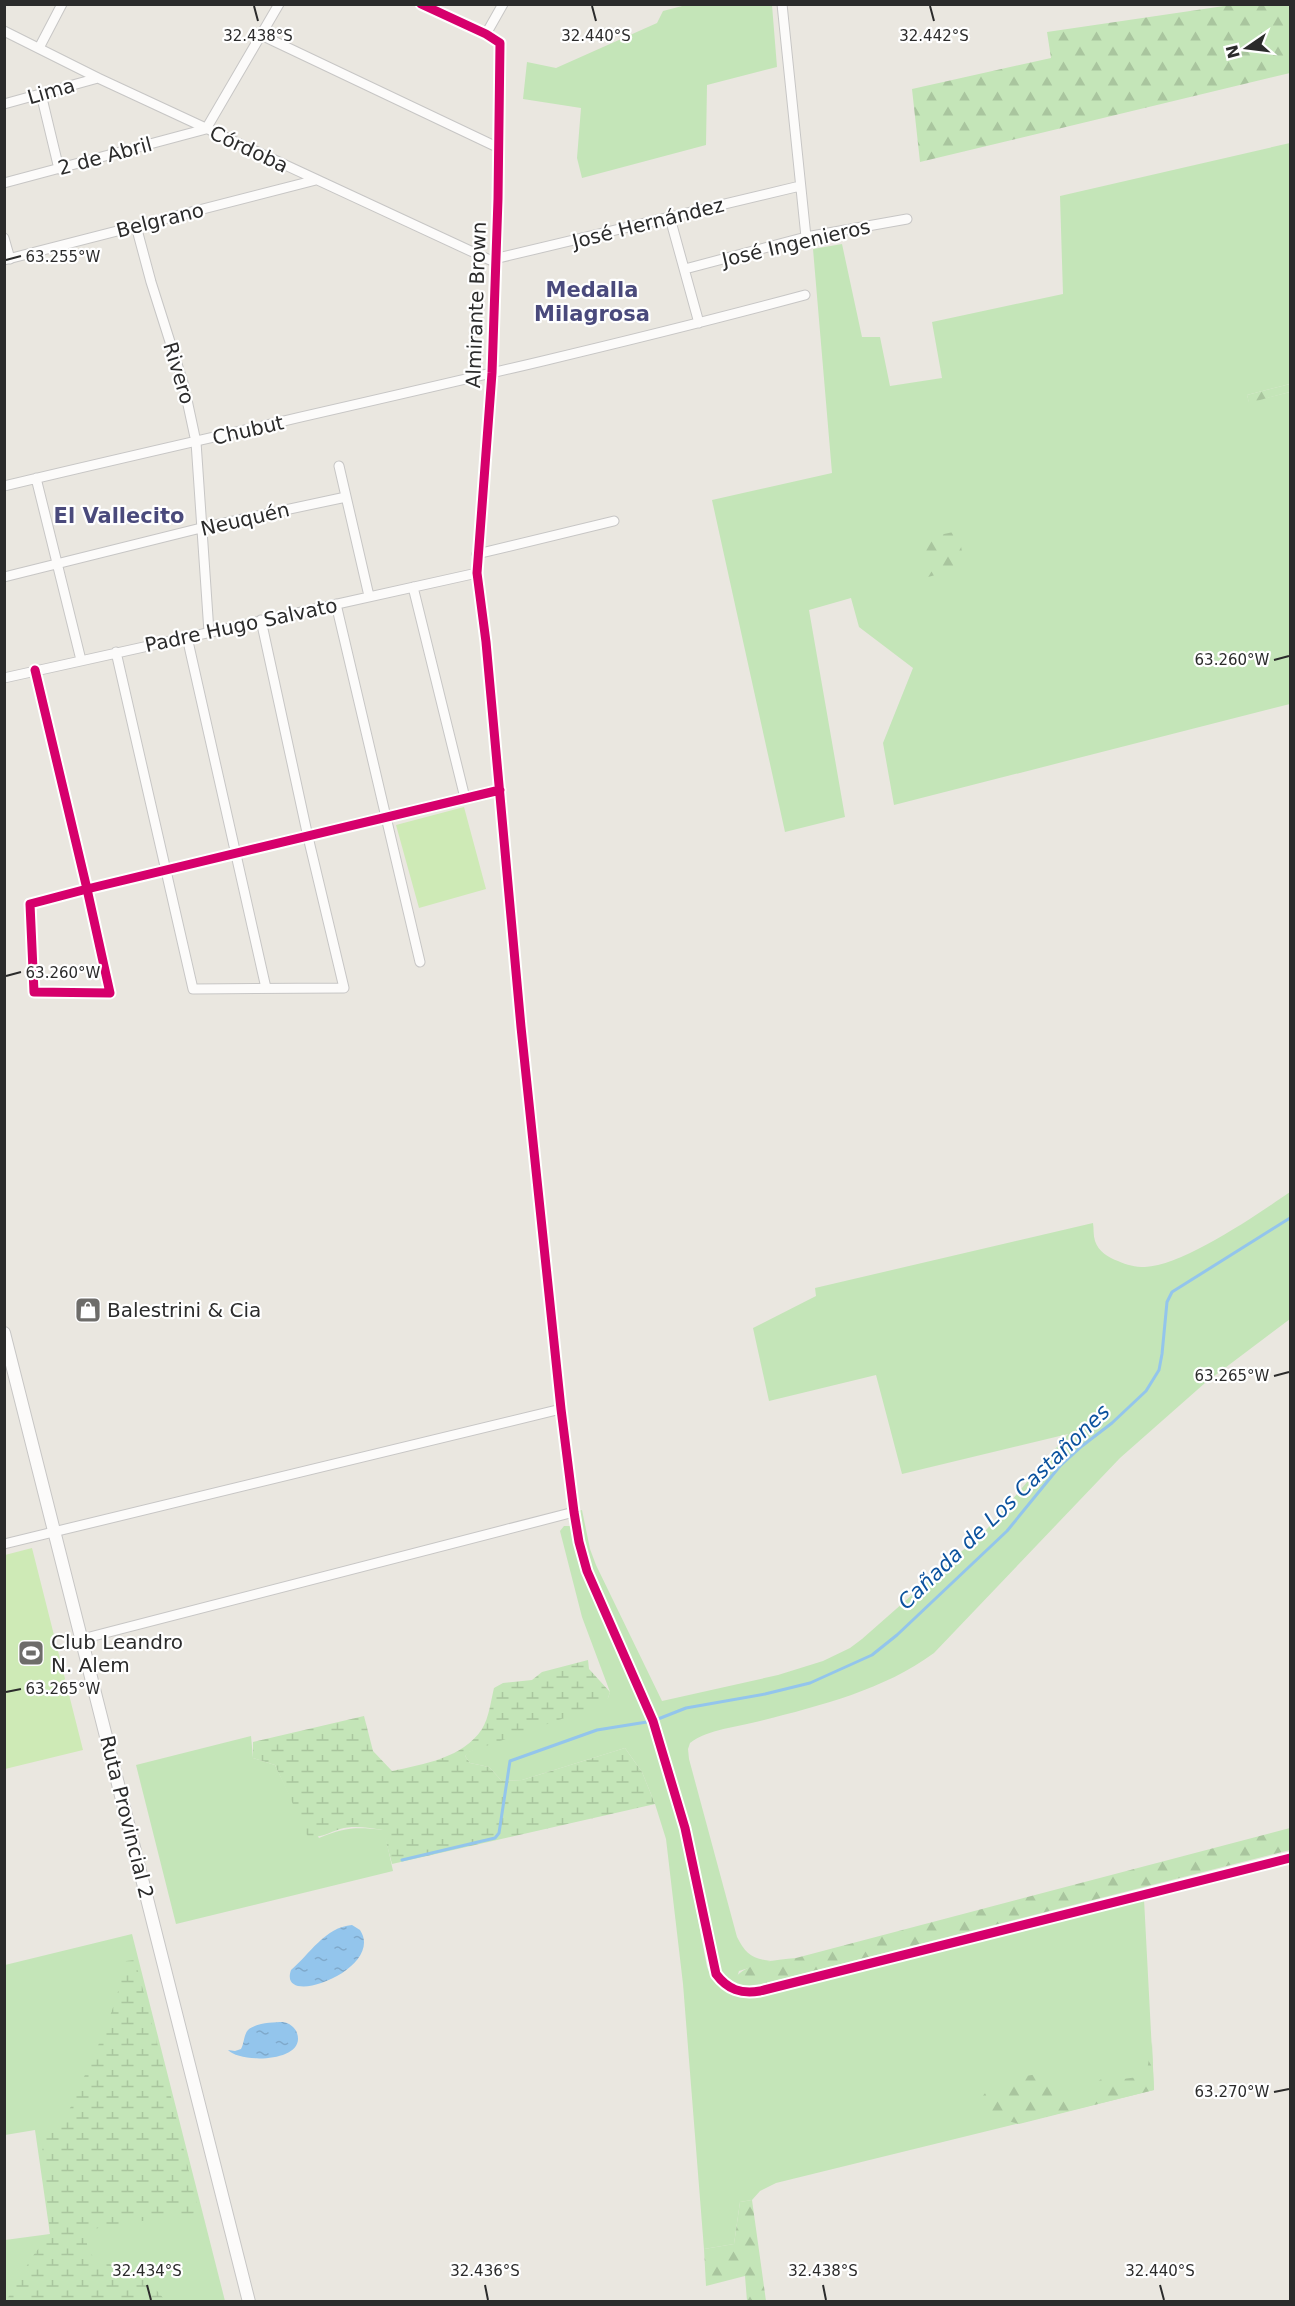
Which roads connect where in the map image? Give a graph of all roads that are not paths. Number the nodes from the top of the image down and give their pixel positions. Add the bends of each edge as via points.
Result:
1 (62, 4) edge
2 (279, 4) edge
3 (421, 4) edge
4 (503, 4) edge
5 (782, 4) edge
6 (4, 31) edge
7 (261, 34) junction
8 (486, 34) junction
9 (39, 48) junction
10 (98, 78) junction
11 (41, 94) junction
12 (4, 104) edge
13 (206, 129) junction
14 (500, 148) junction
15 (59, 169) junction
16 (316, 180) junction
17 (4, 183) edge
18 (800, 186) junction
19 (670, 218) junction
20 (907, 219) dead end
21 (136, 226) junction
22 (806, 237) junction
23 (4, 238) edge
24 (7, 259) edge
25 (496, 260) junction
26 (685, 269) junction
27 (805, 295) dead end
28 (699, 323) junction
29 (492, 373) junction
30 (195, 442) junction
31 (339, 466) dead end
32 (36, 478) junction
33 (4, 486) edge
34 (346, 497) junction
35 (614, 521) dead end
36 (201, 528) junction
37 (477, 554) junction
38 (57, 564) junction
39 (477, 573) junction
40 (4, 577) edge
41 (413, 587) junction
42 (369, 596) junction
43 (336, 604) junction
44 (261, 620) junction
45 (209, 632) junction
46 (187, 637) junction
47 (116, 652) junction
48 (81, 660) junction
49 (35, 670) junction
50 (4, 678) edge
51 (500, 790) junction
52 (465, 798) junction
53 (386, 818) junction
54 (308, 837) junction
55 (235, 854) junction
56 (167, 870) junction
57 (87, 889) junction
58 (420, 962) dead end
59 (266, 988) junction
60 (4, 1333) edge
61 (561, 1409) junction
62 (574, 1512) junction
63 (54, 1531) junction
64 (4, 1544) edge
65 (82, 1639) junction
66 (1290, 1858) edge
67 (249, 2301) edge

1 - 9 street
2 - 7 street
3 - 8 street
4 - 8 street
5 - 18 street
6 - 9 street, Córdoba
7 - 13 street
7 - 14 street
8 - 14 street, Almirante Brown via 500,43
9 - 10 street, Córdoba
10 - 11 street, Lima
10 - 13 street, Córdoba
11 - 12 street, Lima
11 - 15 street
13 - 15 street, 2 de Abril
13 - 16 street, Córdoba
14 - 25 street, Almirante Brown
15 - 17 street, 2 de Abril
16 - 21 street, Belgrano
16 - 25 street, Córdoba
18 - 19 street, José Hernández
18 - 22 street
19 - 25 street, José Hernández
19 - 26 street
20 - 22 street, José Ingenieros
21 - 24 street, Belgrano
21 - 30 street, Rivero via 184,386
22 - 26 street, José Ingenieros
23 - 24 street
25 - 29 street, Almirante Brown
26 - 28 street
27 - 28 street, Chubut
28 - 29 street, Chubut
29 - 30 street, Chubut
29 - 37 street, Almirante Brown
30 - 32 street, Chubut
30 - 36 street, Rivero
31 - 34 street
32 - 33 street, Chubut
32 - 38 street
34 - 36 street, Neuquén
34 - 42 street
35 - 37 street
36 - 38 street, Neuquén
36 - 45 street, Rivero
37 - 39 street, Almirante Brown
38 - 40 street, Neuquén
38 - 48 street
39 - 41 street, Padre Hugo Salvato
39 - 51 street, Almirante Brown
41 - 42 street, Padre Hugo Salvato
41 - 52 street
42 - 43 street, Padre Hugo Salvato
43 - 44 street, Padre Hugo Salvato
43 - 53 street
44 - 45 street, Padre Hugo Salvato
44 - 54 street
45 - 46 street, Padre Hugo Salvato
46 - 47 street, Padre Hugo Salvato
46 - 55 street
47 - 48 street, Padre Hugo Salvato
47 - 56 street
48 - 49 street, Padre Hugo Salvato
49 - 50 street, Padre Hugo Salvato
49 - 57 street
51 - 52 street
51 - 61 street, Almirante Brown
52 - 53 street
53 - 54 street
53 - 58 street
54 - 55 street
54 - 59 street via 344,988
55 - 56 street
55 - 59 street
56 - 57 street
56 - 59 street via 193,989
57 - 57 street via 110,993 34,992 30,904
60 - 63 main road, Ruta Provincial 2
61 - 62 street, Almirante Brown
61 - 63 street
62 - 65 street
62 - 66 street, Almirante Brown via 587,1571 660,1741 685,1827 716,1974 734,1990 751,1992 776,1987
63 - 64 street
63 - 65 main road, Ruta Provincial 2
65 - 67 main road, Ruta Provincial 2

